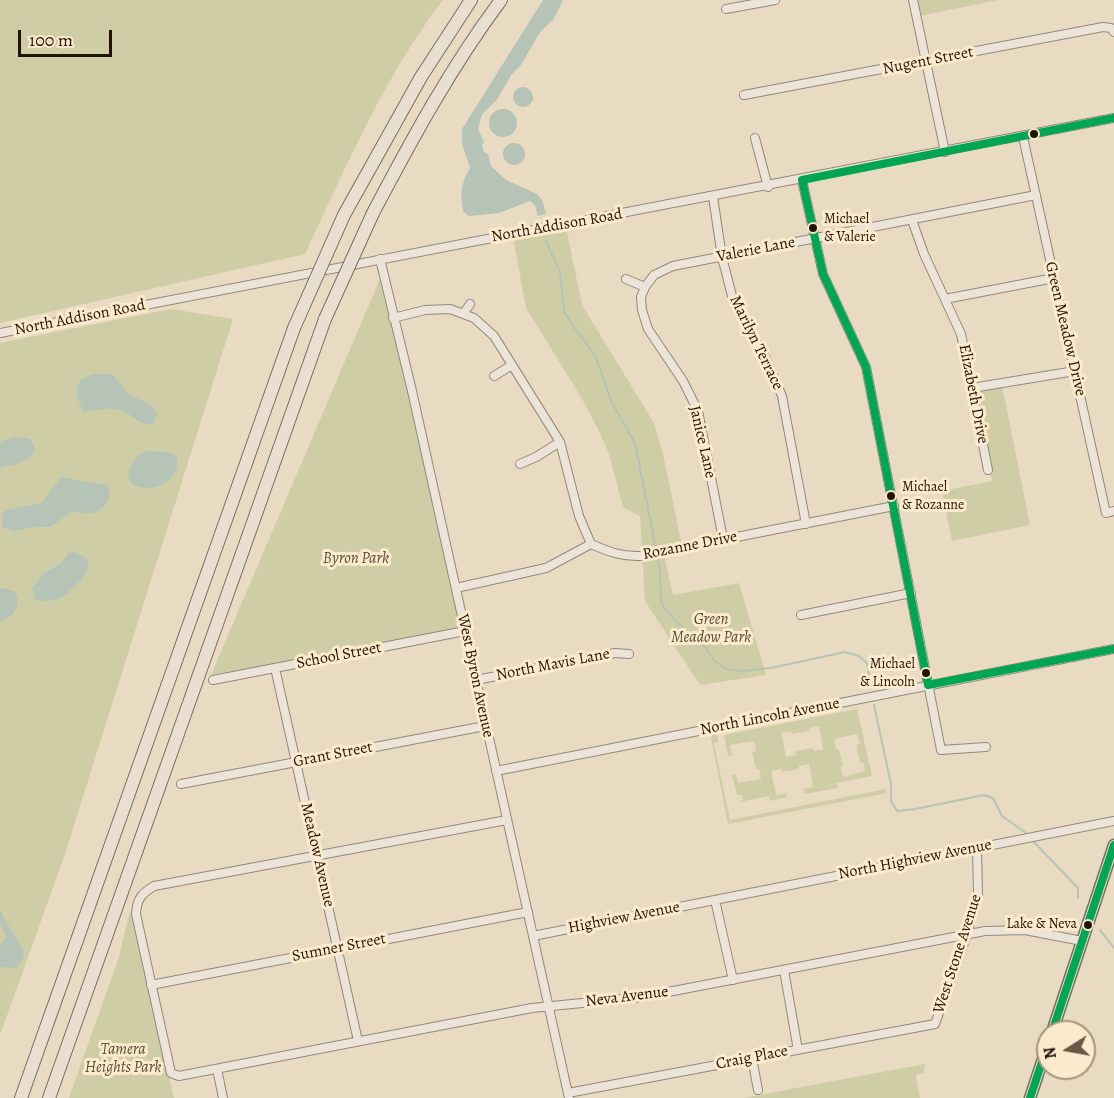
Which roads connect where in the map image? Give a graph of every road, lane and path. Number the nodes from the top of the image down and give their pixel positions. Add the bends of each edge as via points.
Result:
1 (471, 0) edge
2 (501, 0) edge
3 (775, 0) edge
4 (912, 0) edge
5 (726, 9) dead end
6 (1113, 30) edge
7 (925, 61) junction
8 (744, 95) dead end
9 (1114, 118) edge
10 (1023, 137) junction
11 (755, 138) dead end
12 (945, 152) junction
13 (802, 180) junction
14 (768, 186) junction
15 (1036, 195) junction
16 (713, 197) junction
17 (912, 220) junction
18 (815, 239) junction
19 (722, 257) junction
20 (380, 259) junction
21 (1054, 278) junction
22 (626, 279) dead end
23 (645, 287) junction
24 (945, 299) junction
25 (470, 304) dead end
26 (465, 313) junction
27 (393, 318) junction
28 (0, 333) edge
29 (512, 365) junction
30 (1075, 371) junction
31 (494, 376) dead end
32 (972, 388) junction
33 (560, 442) junction
34 (520, 464) dead end
35 (988, 470) dead end
36 (894, 506) junction
37 (1114, 511) edge
38 (806, 524) junction
39 (723, 539) junction
40 (591, 544) junction
41 (456, 588) junction
42 (911, 593) junction
43 (801, 615) dead end
44 (465, 632) junction
45 (1114, 649) edge
46 (629, 654) dead end
47 (275, 669) junction
48 (213, 680) dead end
49 (476, 680) junction
50 (928, 685) junction
51 (485, 726) junction
52 (986, 747) dead end
53 (296, 762) junction
54 (496, 771) junction
55 (181, 784) dead end
56 (507, 820) junction
57 (1114, 821) edge
58 (1114, 845) edge
59 (977, 848) junction
60 (317, 855) junction
61 (715, 900) junction
62 (528, 912) junction
63 (967, 934) junction
64 (533, 936) junction
65 (1083, 941) junction
66 (339, 948) junction
67 (784, 970) junction
68 (733, 981) junction
69 (151, 985) junction
70 (549, 1005) junction
71 (1056, 1020) edge
72 (935, 1024) joint
73 (358, 1041) junction
74 (798, 1050) junction
75 (752, 1058) junction
76 (217, 1069) junction
77 (1036, 1080) edge
78 (758, 1090) dead end
79 (568, 1095) edge
80 (21, 1098) edge
81 (49, 1098) edge
82 (223, 1098) edge
83 (1030, 1098) edge

1 - 80 highway, bridge via 422,77 344,215 294,328
2 - 81 highway, bridge via 429,108 373,213 325,319
3 - 5 street
4 - 7 street
6 - 7 street, Nugent Street via 1102,27
7 - 8 street, Nugent Street
7 - 12 street
9 - 10 street, North Addison Road
10 - 12 street, North Addison Road
10 - 15 street, Green Meadow Drive
11 - 14 street
12 - 13 street, North Addison Road
13 - 14 street, North Addison Road
13 - 18 street
14 - 16 street, North Addison Road
15 - 17 street, Valerie Lane
15 - 21 street, Green Meadow Drive
16 - 19 street, Marilyn Terrace
16 - 20 street, North Addison Road
17 - 18 street, Valerie Lane
17 - 24 street, Elizabeth Drive
18 - 19 street, Valerie Lane
18 - 36 street via 823,274 866,367
19 - 23 street, Valerie Lane via 673,266 654,275
19 - 38 street, Marilyn Terrace via 737,308 780,389
20 - 27 street, West Byron Avenue
20 - 28 street, North Addison Road
21 - 24 street
21 - 30 street, Green Meadow Drive
22 - 23 street
23 - 39 street, Janice Lane via 641,297 645,321 698,411
24 - 32 street, Elizabeth Drive via 961,334
25 - 26 street
26 - 27 street via 438,309
26 - 29 street via 494,336
27 - 41 street, West Byron Avenue
29 - 31 street
29 - 33 street
30 - 32 street
30 - 37 street, Green Meadow Drive via 1106,513
32 - 35 street, Elizabeth Drive
33 - 34 street
33 - 40 street via 579,516
36 - 38 street, Rozanne Drive
36 - 42 street
38 - 39 street, Rozanne Drive
39 - 40 street, Rozanne Drive via 631,556
40 - 41 street via 546,568
41 - 44 street, West Byron Avenue
42 - 43 street
42 - 50 street
44 - 47 street, School Street
44 - 49 street, West Byron Avenue
45 - 50 street, North Lincoln Avenue
46 - 49 street, North Mavis Lane via 615,652
47 - 48 street, School Street
47 - 53 street, Meadow Avenue
49 - 51 street, West Byron Avenue
50 - 52 street via 941,750
50 - 54 street, North Lincoln Avenue
51 - 53 street, Grant Street
51 - 54 street, West Byron Avenue
53 - 55 street, Grant Street
53 - 60 street, Meadow Avenue
54 - 56 street, West Byron Avenue
56 - 60 street
56 - 62 street, West Byron Avenue
57 - 59 street, North Highview Avenue
58 - 65 main road
59 - 61 street, North Highview Avenue
59 - 63 street, West Stone Avenue via 979,886
60 - 66 street, Meadow Avenue
60 - 69 street via 154,886 142,894 136,914
61 - 64 street, Highview Avenue
61 - 68 street
62 - 64 street, West Byron Avenue
62 - 66 street, Sumner Street
63 - 65 street, Neva Avenue via 1025,930
63 - 67 street, Neva Avenue
63 - 72 street, West Stone Avenue
64 - 70 street, West Byron Avenue
65 - 71 main road
66 - 69 street, Sumner Street
66 - 73 street, Meadow Avenue
67 - 68 street, Neva Avenue
67 - 74 street
68 - 70 street, Neva Avenue via 642,997
69 - 76 street, Neva Avenue via 171,1073 179,1076
70 - 73 street, Neva Avenue
70 - 79 street, West Byron Avenue
72 - 74 street, Craig Place
73 - 76 street, Neva Avenue
74 - 75 street, Craig Place
75 - 78 street
75 - 79 street, Craig Place
76 - 82 street
77 - 83 main road

